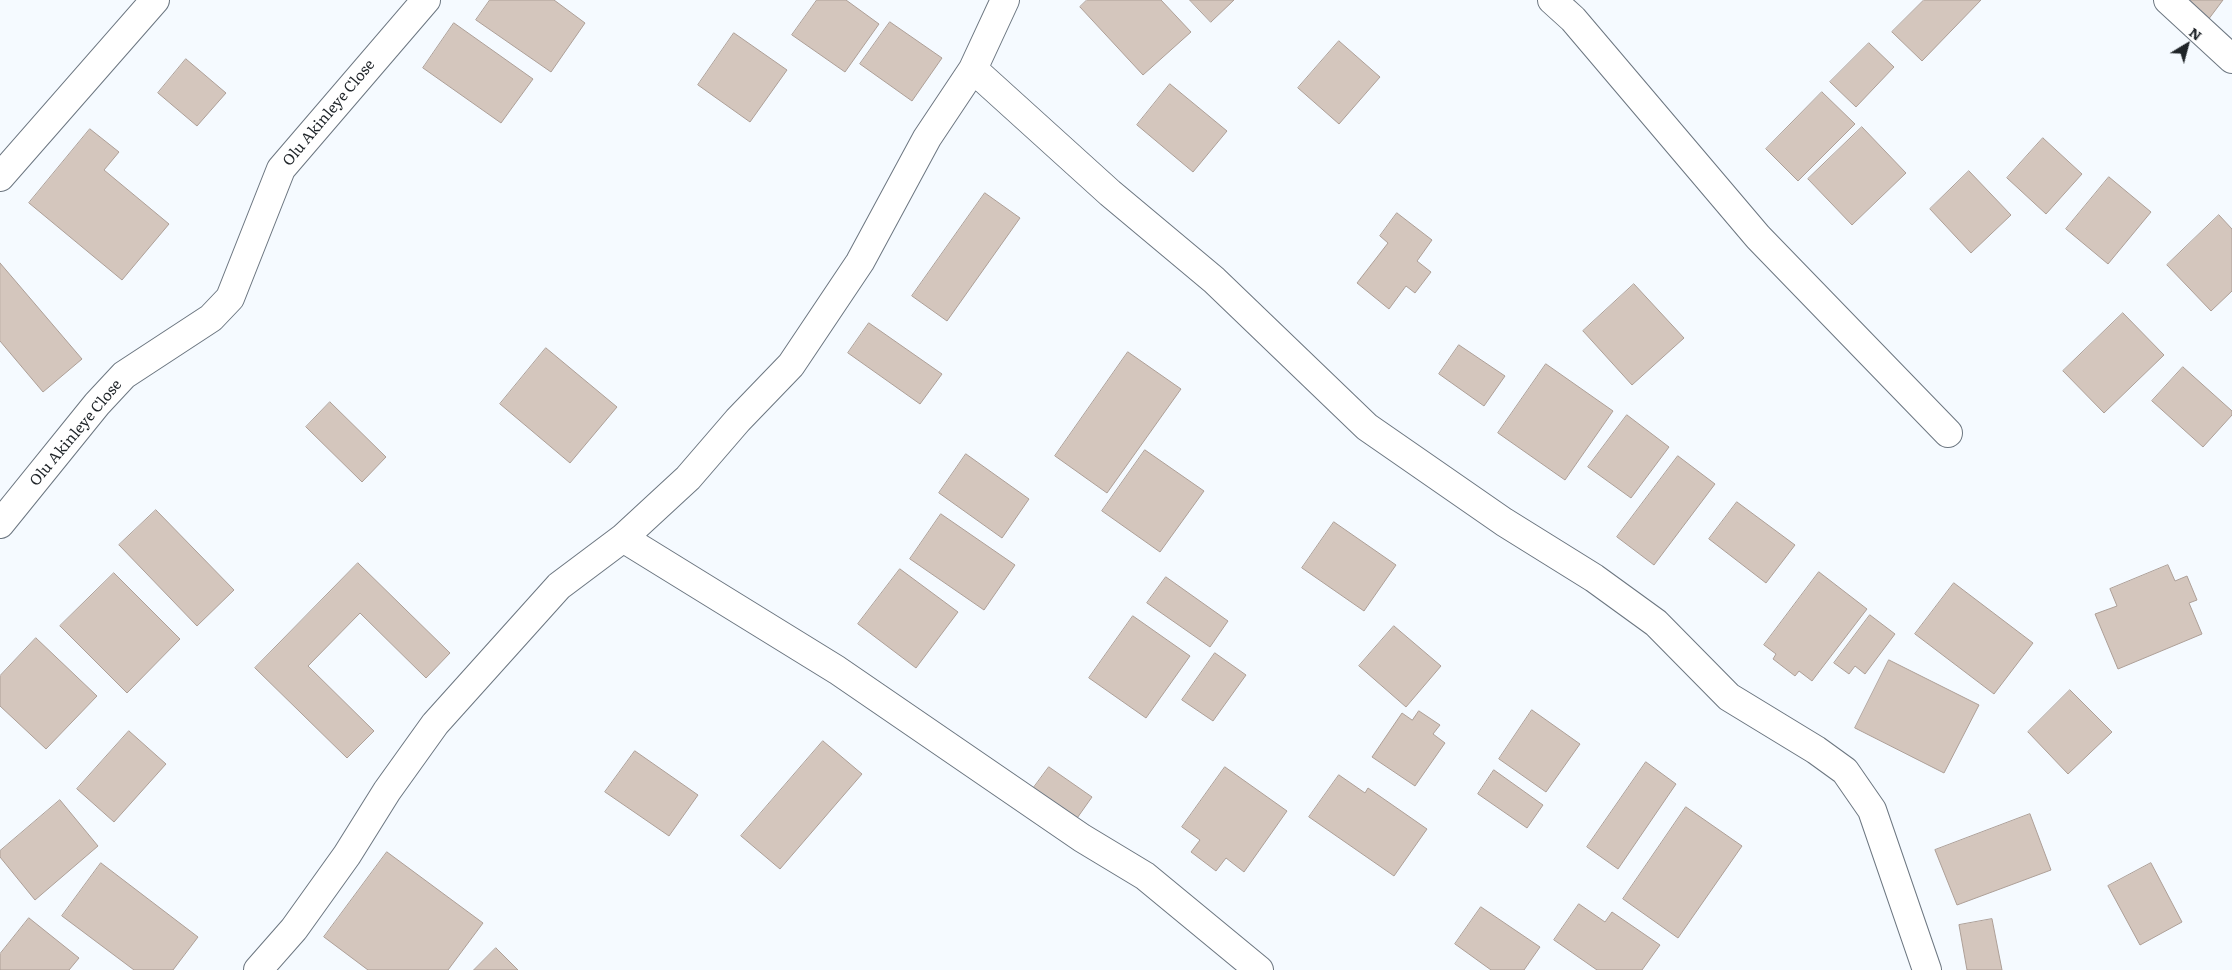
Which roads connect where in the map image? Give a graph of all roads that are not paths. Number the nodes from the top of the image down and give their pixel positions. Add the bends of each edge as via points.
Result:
1 (155, 0) edge
2 (426, 0) edge
3 (1005, 0) edge
4 (1552, 0) edge
5 (2168, 0) edge
6 (2232, 59) edge
7 (973, 69) junction
8 (0, 177) edge
9 (1948, 433) dead end
10 (0, 524) edge
11 (623, 538) junction
12 (258, 970) edge
13 (1259, 970) edge
14 (1927, 970) edge

1 - 8 street
2 - 10 street, Olu Akinleye Close via 281,169 230,298 211,318 124,375
3 - 7 street
4 - 9 street via 1573,19 1758,237
5 - 6 street
7 - 11 street via 927,138 860,262 791,365 688,478
7 - 14 street via 1103,187 1214,280 1367,427 1504,522 1594,578 1656,623 1729,697 1845,771 1872,810
11 - 12 street via 559,586 435,724 294,929
11 - 13 street via 837,670 1082,838 1146,876

